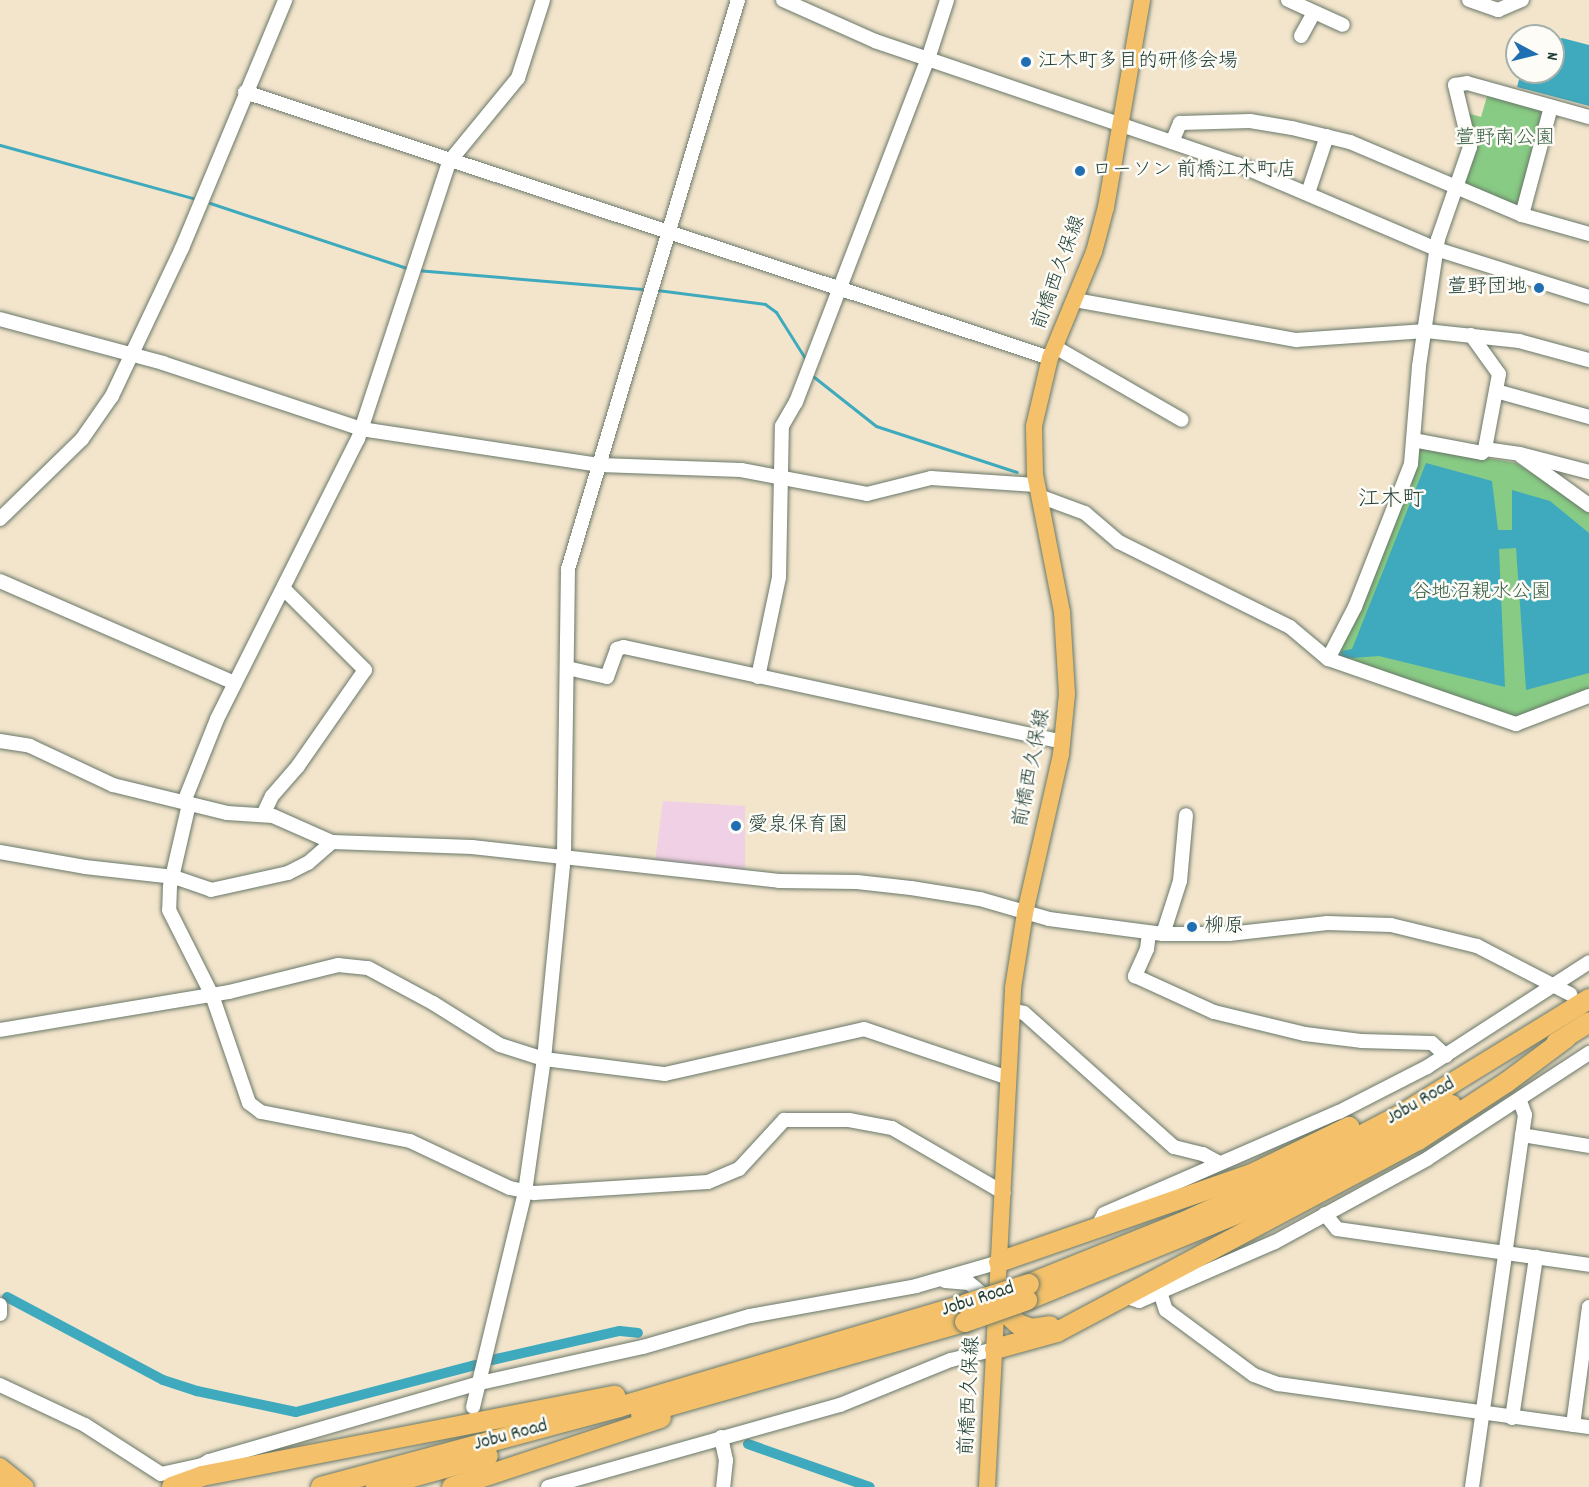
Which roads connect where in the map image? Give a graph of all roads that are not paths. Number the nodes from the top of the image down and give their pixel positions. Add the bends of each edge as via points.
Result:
1 (285, 0) edge
2 (543, 0) edge
3 (738, 0) edge
4 (783, 0) edge
5 (946, 0) edge
6 (1142, 0) edge
7 (1288, 0) edge
8 (1469, 0) edge
9 (1522, 0) edge
10 (1312, 14) junction
11 (1343, 25) dead end
12 (1301, 36) dead end
13 (928, 59) junction
14 (245, 92) junction
15 (1551, 107) junction
16 (1589, 117) edge
17 (1122, 127) junction
18 (1327, 136) junction
19 (1172, 142) junction
20 (449, 162) junction
21 (1453, 188) junction
22 (1308, 193) junction
23 (1522, 215) junction
24 (1588, 231) edge
25 (668, 232) junction
26 (1436, 249) junction
27 (837, 288) junction
28 (1589, 297) edge
29 (1075, 300) junction
30 (0, 319) edge
31 (1426, 331) junction
32 (1471, 335) junction
33 (1053, 352) junction
34 (134, 354) junction
35 (1589, 360) edge
36 (1496, 391) junction
37 (1589, 417) edge
38 (1182, 420) dead end
39 (361, 429) junction
40 (1413, 440) junction
41 (1485, 449) junction
42 (1520, 454) junction
43 (600, 465) junction
44 (1589, 472) edge
45 (780, 477) junction
46 (1037, 490) junction
47 (1589, 505) edge
48 (0, 519) edge
49 (0, 581) edge
50 (284, 589) junction
51 (1328, 659) junction
52 (567, 668) junction
53 (758, 677) junction
54 (235, 683) junction
55 (1589, 696) edge
56 (0, 741) edge
57 (1063, 742) junction
58 (187, 803) junction
59 (263, 814) junction
60 (1186, 815) dead end
61 (332, 842) junction
62 (0, 852) edge
63 (564, 854) junction
64 (174, 877) junction
65 (1025, 913) junction
66 (1156, 933) junction
67 (1589, 962) edge
68 (1553, 984) junction
69 (212, 994) junction
70 (1579, 996) edge
71 (1011, 1010) junction
72 (1589, 1022) edge
73 (0, 1030) edge
74 (1538, 1032) junction
75 (1566, 1038) junction
76 (1589, 1053) edge
77 (1446, 1056) junction
78 (544, 1059) junction
79 (1009, 1078) junction
80 (1520, 1101) junction
81 (1522, 1135) junction
82 (1589, 1146) edge
83 (1219, 1163) junction
84 (525, 1192) junction
85 (1004, 1193) junction
86 (1325, 1214) junction
87 (1098, 1226) junction
88 (1506, 1252) junction
89 (1536, 1257) junction
90 (999, 1262) junction
91 (1589, 1265) edge
92 (916, 1286) junction
93 (1028, 1292) junction
94 (1160, 1292) junction
95 (1124, 1296) junction
96 (0, 1305) edge
97 (997, 1305) junction
98 (1589, 1307) edge
99 (965, 1313) junction
100 (0, 1314) edge
101 (1079, 1320) junction
102 (995, 1348) junction
103 (480, 1383) junction
104 (0, 1385) edge
105 (696, 1385) junction
106 (730, 1391) junction
107 (473, 1407) dead end
108 (1483, 1414) junction
109 (1512, 1418) junction
110 (1573, 1425) junction
111 (1589, 1427) edge
112 (721, 1437) junction
113 (0, 1466) edge
114 (202, 1470) junction
115 (0, 1482) edge
116 (7, 1487) edge
117 (26, 1487) edge
118 (172, 1487) edge
119 (321, 1487) edge
120 (376, 1487) edge
121 (452, 1487) edge
122 (548, 1487) edge
123 (723, 1487) edge
124 (987, 1487) edge
125 (1472, 1487) edge

1 - 14 street
2 - 20 street via 518,78
3 - 25 street
4 - 13 street via 840,27
5 - 13 street
6 - 17 main road, 前橋西久保線
7 - 10 street
8 - 9 street via 1498,10
10 - 11 street
10 - 12 street
13 - 17 street
13 - 27 street
14 - 20 street
14 - 34 street
15 - 16 street
15 - 21 street via 1467,83 1455,85 1470,147
15 - 23 street
17 - 19 street
17 - 29 main road, 前橋西久保線 via 1103,219
18 - 19 street via 1250,121 1217,120 1180,123
18 - 21 street via 1371,150
18 - 22 street
19 - 22 street
20 - 25 street
20 - 39 street
21 - 23 street
21 - 26 street
22 - 26 street
23 - 24 street
25 - 27 street
25 - 43 street
26 - 28 street
26 - 31 street
27 - 33 street
27 - 45 street via 796,402 782,426
29 - 31 street via 1296,340
29 - 33 main road, 前橋西久保線
30 - 34 street
31 - 32 street
31 - 40 street
32 - 35 street via 1519,341
32 - 36 street via 1499,374
33 - 38 street
33 - 46 main road, 前橋西久保線 via 1034,426
34 - 39 street
34 - 48 street via 92,427
36 - 37 street
36 - 41 street
39 - 43 street
39 - 50 street
40 - 41 street via 1482,453
40 - 51 street via 1411,464 1355,607
41 - 42 street
42 - 44 street
42 - 47 street via 1558,486
43 - 45 street via 741,470
43 - 52 street via 568,569
45 - 46 street via 867,494 931,478
45 - 53 street via 779,577
46 - 51 street via 1084,513 1119,542 1290,627
46 - 57 main road, 前橋西久保線 via 1065,635 1067,694
49 - 54 street
50 - 54 street
50 - 59 street via 365,670 298,766 272,796
51 - 55 street via 1516,724
52 - 53 street via 607,677 616,649 624,647
52 - 63 street
53 - 57 street
54 - 58 street
56 - 58 street via 30,746 113,785
57 - 65 main road, 前橋西久保線
58 - 59 street via 233,814
58 - 64 street
59 - 61 street
60 - 66 street via 1180,881
61 - 63 street
61 - 64 street via 308,863 288,873 243,885 212,890
62 - 64 street
63 - 65 street via 779,881 856,882 911,888 980,899
63 - 78 street
64 - 69 street via 169,910
65 - 66 street
65 - 71 main road, 前橋西久保線
66 - 68 street via 1229,934 1327,923 1391,925 1477,946
66 - 77 street via 1135,976 1214,1012 1305,1034 1360,1041 1432,1043
67 - 68 street
68 - 70 street
68 - 77 street
69 - 73 street
69 - 78 street via 338,965 368,968 500,1045
69 - 84 street via 249,1103 261,1112 410,1141
70 - 74 highway, Jobu Road
71 - 79 main road, 前橋西久保線
71 - 83 street via 1024,1013 1174,1147 1203,1154
72 - 75 highway, Jobu Road
74 - 87 highway via 1254,1173
74 - 93 highway, Jobu Road via 1402,1114 1280,1178
75 - 93 highway, Jobu Road via 1444,1109 1280,1196
75 - 95 highway via 1508,1082 1418,1140
76 - 80 street
77 - 83 street via 1339,1112
78 - 79 street via 665,1074 864,1029
78 - 84 street
79 - 85 main road, 前橋西久保線
80 - 81 street via 1525,1115
80 - 86 street via 1427,1159
81 - 82 street
81 - 88 street
83 - 87 street via 1104,1214
84 - 85 street via 708,1182 739,1169 784,1120 821,1119 892,1128
84 - 103 street
85 - 90 main road, 前橋西久保線
86 - 88 street via 1337,1228
86 - 94 street via 1275,1242
87 - 90 highway
88 - 89 street
88 - 108 street
89 - 91 street
89 - 109 street
90 - 92 street
90 - 97 main road, 前橋西久保線
92 - 97 street via 959,1280
92 - 103 street via 750,1316 643,1347
93 - 99 highway, Jobu Road, bridge
94 - 95 street via 1139,1301
94 - 108 street via 1166,1310 1254,1375 1278,1384
95 - 101 highway
96 - 100 street
97 - 101 highway via 1018,1324 1032,1329
97 - 102 main road, 前橋西久保線
98 - 110 street
99 - 105 highway, Jobu Road
99 - 106 highway, Jobu Road
101 - 102 highway via 1057,1332
102 - 112 street via 951,1360 840,1405
102 - 124 main road, 前橋西久保線
103 - 107 street
103 - 114 street via 294,1434
104 - 114 street via 85,1425 161,1474
105 - 114 highway
105 - 119 highway, Jobu Road
106 - 120 highway, Jobu Road
106 - 121 highway via 701,1405
108 - 109 street
108 - 125 street
109 - 110 street
110 - 111 street
112 - 122 street
112 - 123 street via 726,1460
113 - 117 main road
114 - 118 highway
115 - 116 main road

